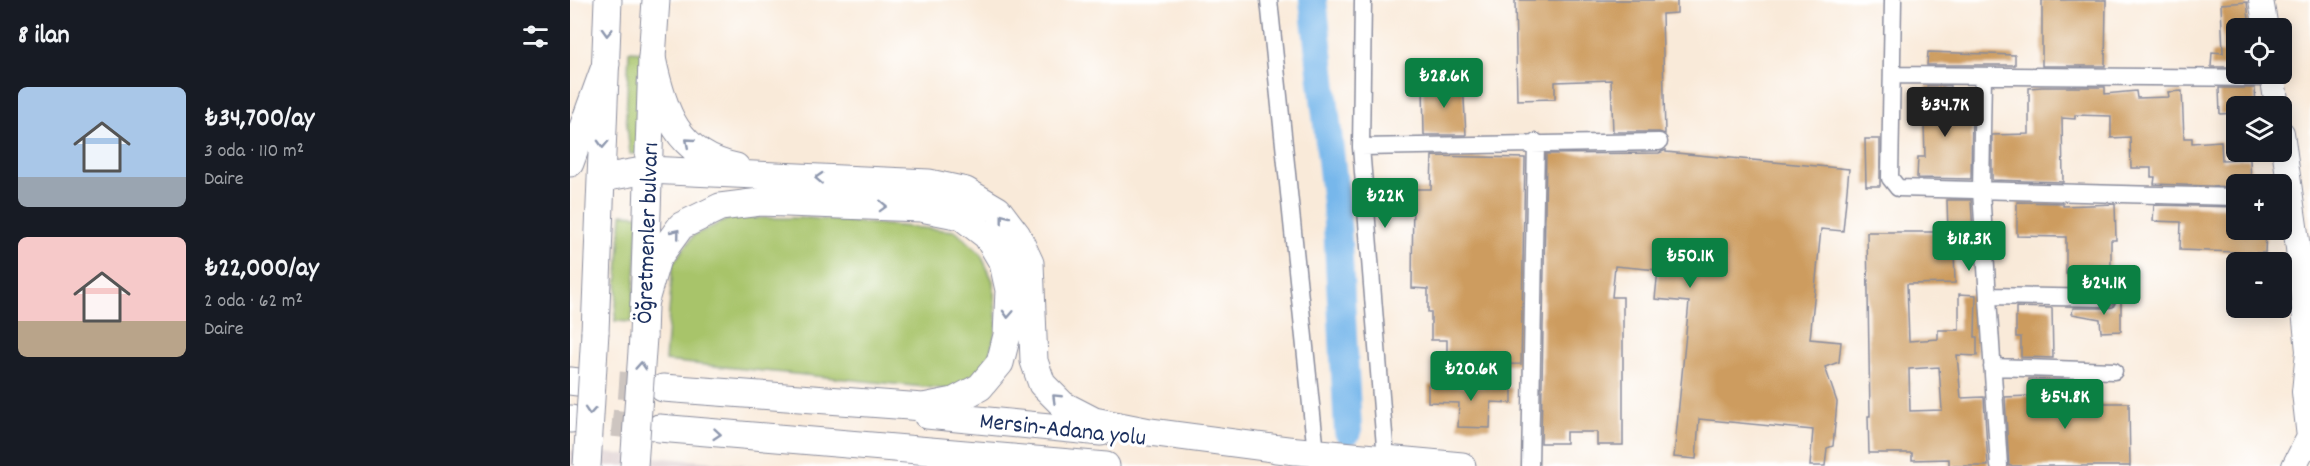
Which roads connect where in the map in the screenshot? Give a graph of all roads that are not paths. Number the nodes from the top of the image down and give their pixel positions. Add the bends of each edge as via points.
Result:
1 (609, 0) edge
2 (656, 0) edge
3 (1269, 0) edge
4 (1363, 0) edge
5 (1893, 0) edge
6 (2261, 0) edge
7 (2264, 18) edge
8 (652, 58) junction
9 (606, 64) junction
10 (1892, 75) junction
11 (1983, 76) junction
12 (2226, 76) edge
13 (1659, 142) dead end
14 (1536, 143) junction
15 (1361, 147) junction
16 (570, 163) edge
17 (648, 170) junction
18 (781, 176) junction
19 (602, 178) junction
20 (1981, 191) junction
21 (2226, 197) edge
22 (2292, 233) edge
23 (1988, 296) junction
24 (2107, 298) dead end
25 (644, 304) junction
26 (2309, 353) edge
27 (1992, 367) junction
28 (2114, 371) dead end
29 (659, 428) tunnel mouth
30 (2309, 437) edge
31 (2310, 447) edge
32 (1305, 452) junction
33 (1386, 459) junction
34 (971, 460) edge
35 (587, 466) edge
36 (634, 466) edge
37 (1106, 466) edge
38 (1462, 466) edge
39 (1530, 466) edge
40 (1999, 466) edge
41 (2294, 466) edge

1 -> 9 main road, Öğretmenler bulvarı
2 - 8 main road, Öğretmenler bulvarı
3 - 32 street
4 - 15 street
5 - 10 street
6 - 7 main road
8 - 17 main road, Öğretmenler bulvarı
18 -> 8 main road via 719,163 684,141 669,116
9 - 16 main road
9 -> 19 main road, Öğretmenler bulvarı
10 - 11 street
10 - 20 street via 1890,178 1898,188
11 - 12 street
11 - 20 street
13 - 14 street
14 - 15 street
14 - 39 street
15 - 33 street
17 - 18 main road
17 - 19 main road
17 - 25 main road, Öğretmenler bulvarı
32 -> 18 main road via 1105,424 1063,405 1042,384 1034,361 1030,263 1017,235 998,210 966,191 930,183
19 -> 35 main road, Öğretmenler bulvarı, bridge
20 - 21 street
20 - 23 street
22 - 26 main road
23 - 24 street
23 - 27 street
25 -> 32 main road, Mersin-Adana yolu via 657,259 681,226 720,207 760,202 921,208 961,216 987,236 1003,263 1009,290 1007,335 1000,363 980,387 954,401 923,407 663,388
36 -> 25 main road, Öğretmenler bulvarı, bridge
26 - 30 main road via 2304,392
27 - 28 street
27 - 40 street
29 -> 34 main road, Mersin-Adana yolu
30 - 31 main road
30 - 41 main road
32 - 33 main road, Mersin-Adana yolu
33 - 38 main road, Mersin-Adana yolu
34 - 37 main road, Mersin-Adana yolu

